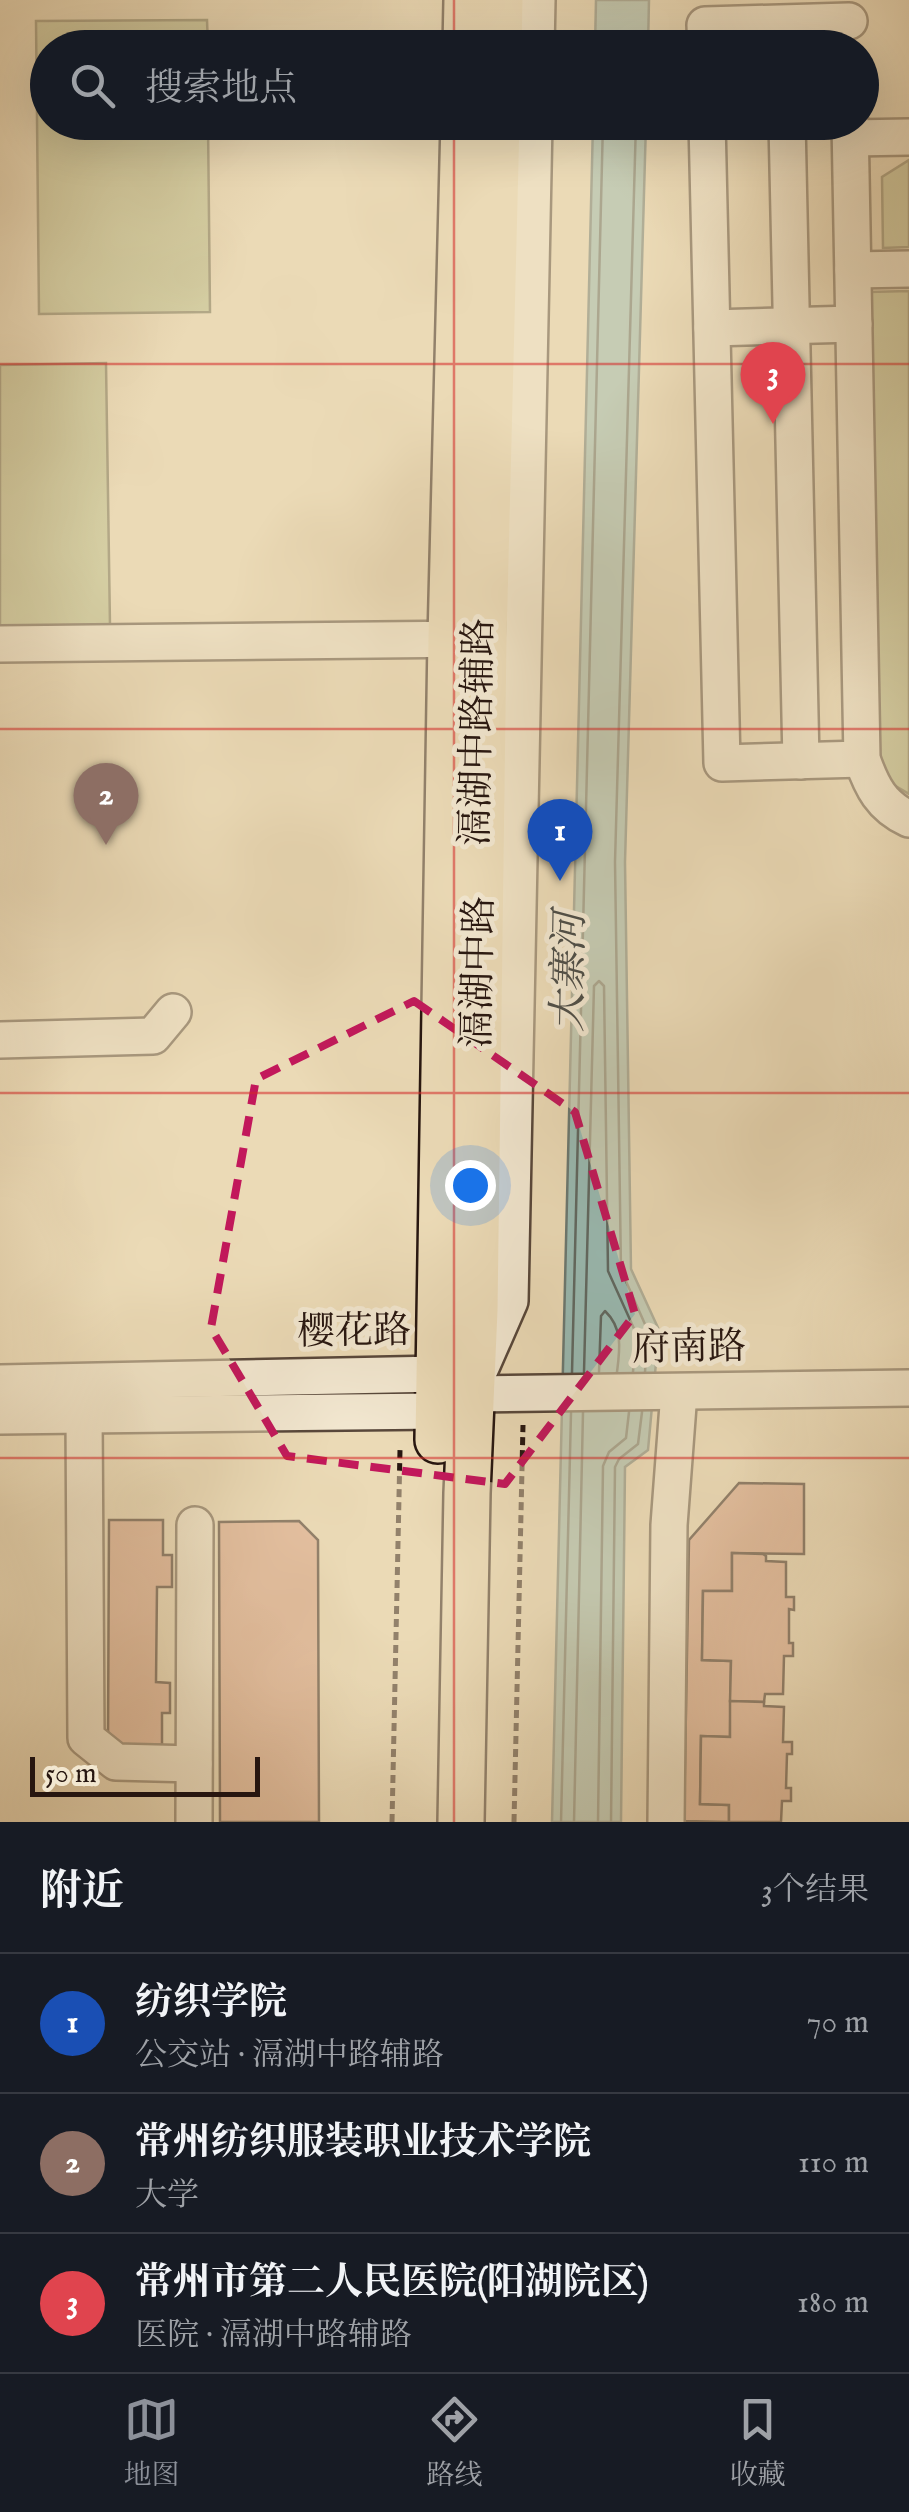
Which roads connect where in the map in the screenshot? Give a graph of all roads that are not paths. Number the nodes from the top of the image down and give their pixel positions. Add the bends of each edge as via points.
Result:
1 (467, 0) edge
2 (500, 0) edge
3 (536, 0) edge
4 (848, 23) edge
5 (466, 30) edge
6 (499, 30) edge
7 (536, 30) edge
8 (705, 30) edge
9 (749, 30) edge
10 (811, 30) edge
11 (879, 133) edge
12 (909, 137) edge
13 (464, 140) edge
14 (496, 140) edge
15 (534, 140) edge
16 (708, 140) edge
17 (787, 140) edge
18 (850, 140) edge
19 (909, 269) edge
20 (853, 270) junction
21 (854, 324) junction
22 (792, 326) junction
23 (712, 328) junction
24 (468, 639) junction
25 (0, 644) edge
26 (862, 759) junction
27 (801, 761) junction
28 (909, 819) edge
29 (174, 1012) dead end
30 (0, 1040) edge
31 (0, 1383) edge
32 (909, 1388) edge
33 (671, 1392) junction
34 (449, 1393) junction
35 (84, 1415) junction
36 (0, 1416) edge
37 (195, 1524) dead end
38 (194, 1764) junction
39 (194, 1822) edge
40 (431, 1822) edge
41 (461, 1822) edge
42 (666, 1822) edge

1 - 5 main road
2 - 6 main road
3 - 7 street
4 - 10 street
8 - 9 street via 705,24
11 - 12 street
13 - 24 main road, 滆湖中路
14 - 24 main road, 滆湖中路
15 - 34 street, 滆湖中路辅路 via 510,1302
16 - 23 street
17 - 22 street
18 - 20 street
19 - 20 street
20 - 21 street
21 - 22 street
21 - 26 street
22 - 23 street
22 - 27 street
23 - 27 street via 722,762
24 - 25 street
24 - 34 main road, 滆湖中路 via 475,1310
26 - 27 street
26 - 28 street via 872,787
29 - 30 street via 153,1036
31 - 34 street, 樱花路
32 - 33 street, 府南路
33 - 34 street, 府南路
33 - 42 street
34 - 35 street, 樱花路
34 - 40 main road, 滆湖中路
34 - 41 main road, 滆湖中路
35 - 36 street, 樱花路
35 - 38 street via 86,1738 116,1762
37 - 38 street
38 - 39 street

